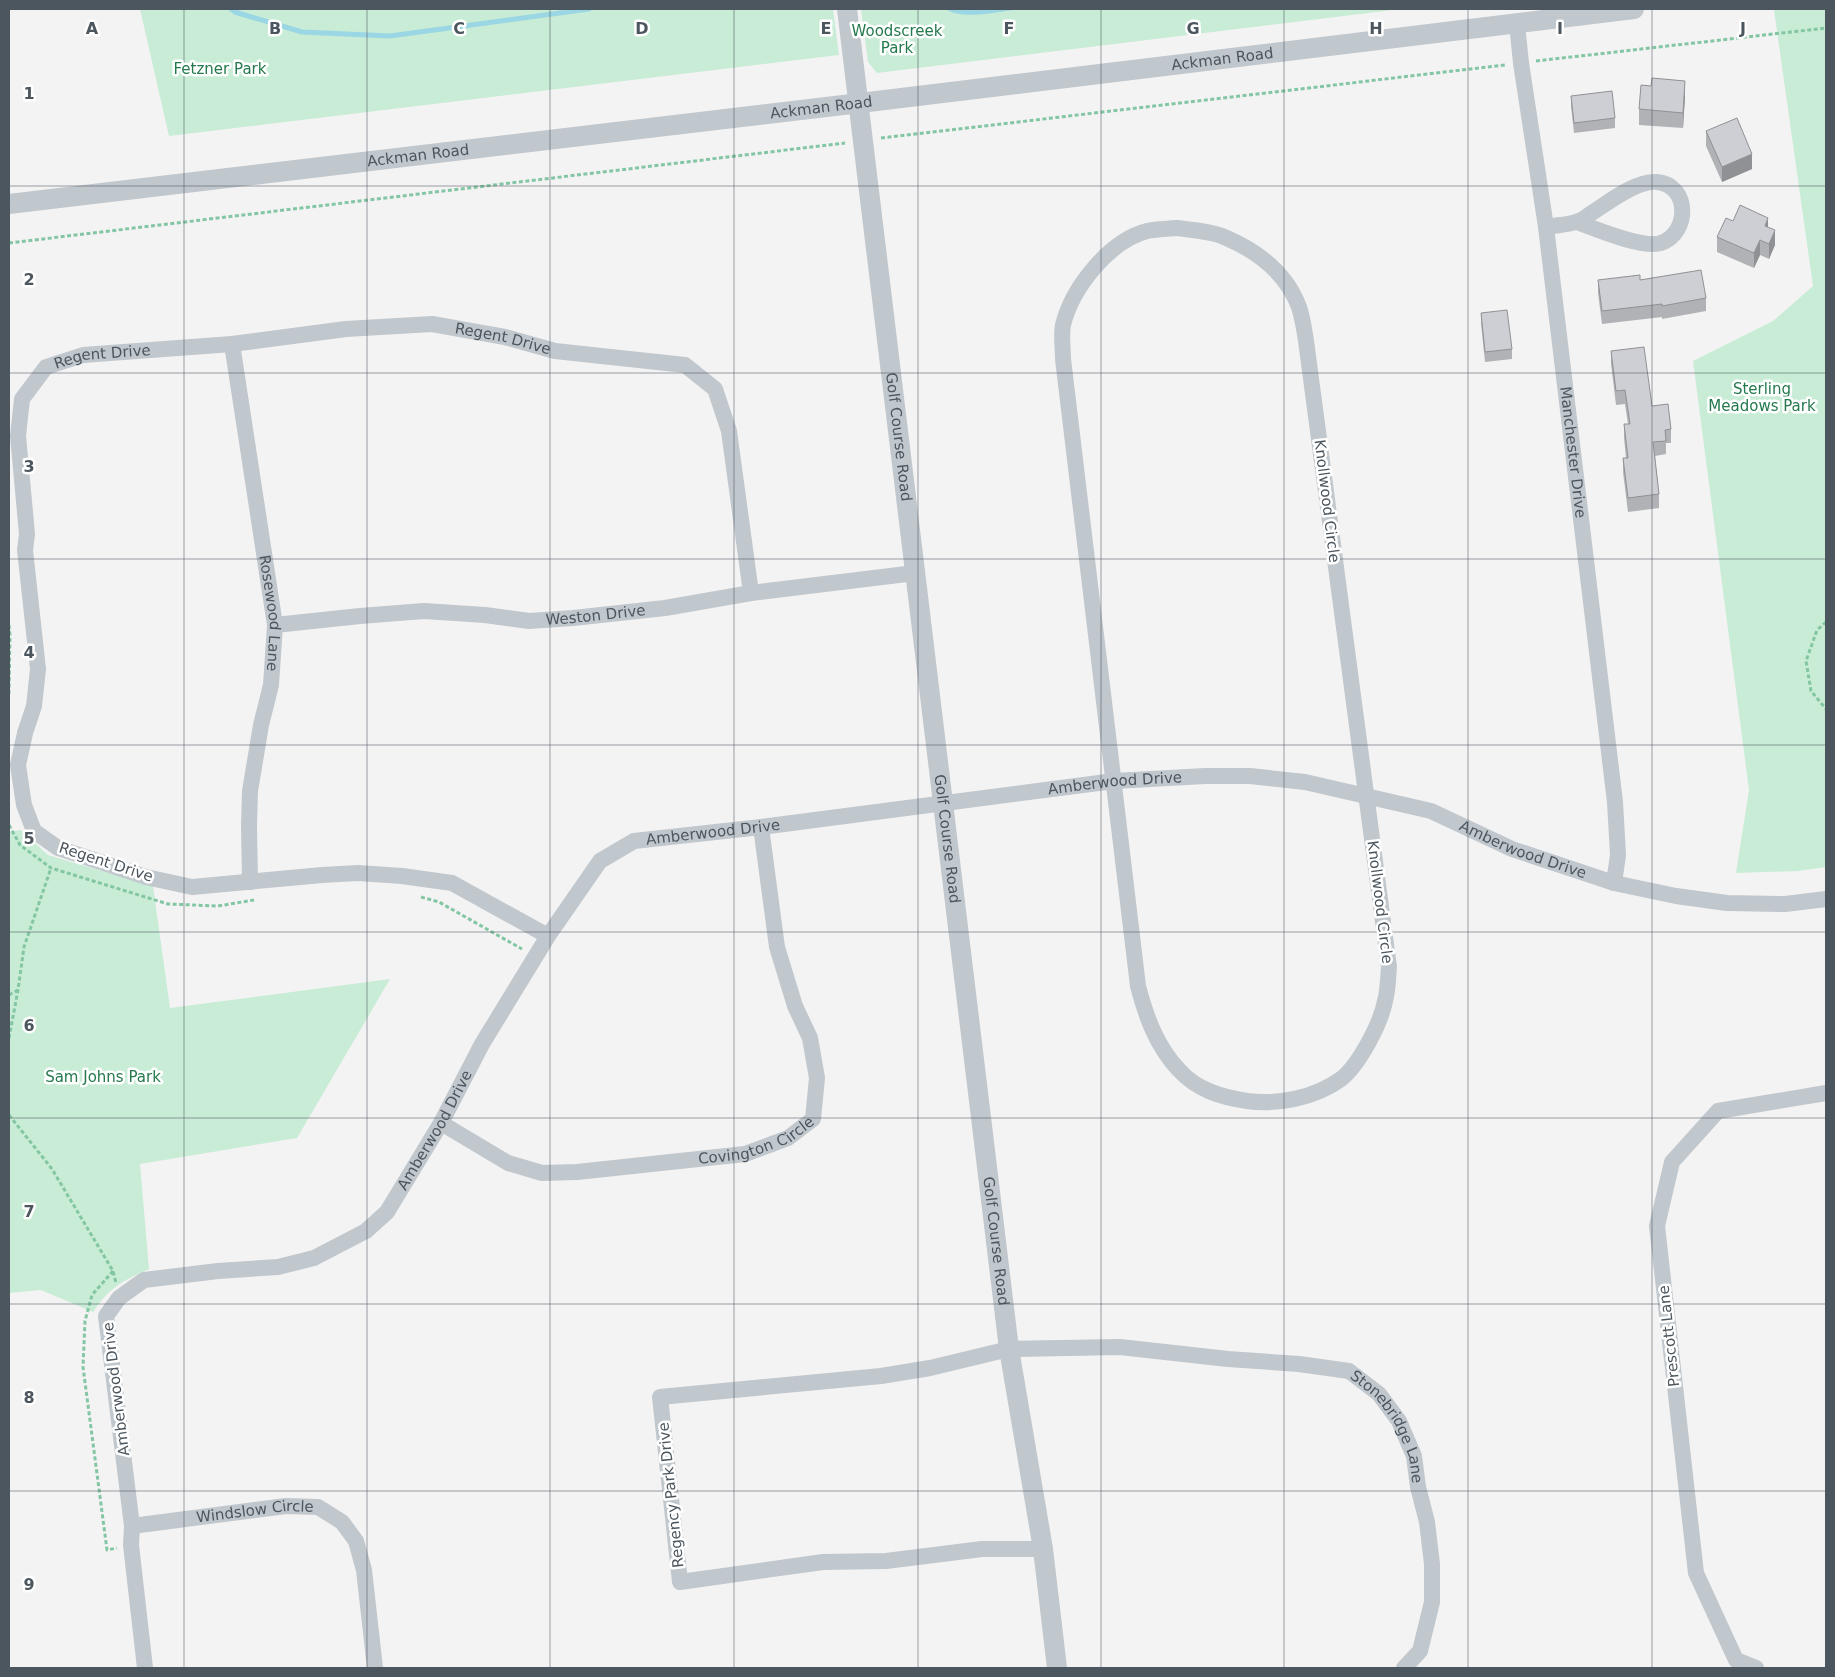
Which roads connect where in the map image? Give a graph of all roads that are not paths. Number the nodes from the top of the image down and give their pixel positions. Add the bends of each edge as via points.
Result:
1 (847, 9) edge
2 (1634, 9) edge
3 (1517, 24) junction
4 (860, 103) junction
5 (9, 204) edge
6 (1577, 222) junction
7 (1546, 227) junction
8 (232, 344) junction
9 (17, 551) edge
10 (915, 573) junction
11 (751, 593) junction
12 (275, 625) junction
13 (1114, 781) junction
14 (1366, 795) junction
15 (943, 803) junction
16 (761, 827) junction
17 (250, 882) junction
18 (1614, 883) junction
19 (1826, 899) edge
20 (548, 936) junction
21 (1826, 1093) edge
22 (441, 1123) junction
23 (1010, 1349) junction
24 (132, 1526) junction
25 (1043, 1548) junction
26 (145, 1668) edge
27 (375, 1668) edge
28 (1057, 1668) edge
29 (1404, 1668) edge
30 (1756, 1668) edge

1 - 4 street, Golf Course Road
2 - 3 street, Ackman Road
3 - 4 street, Ackman Road
3 - 7 street, Manchester Drive
4 - 5 street, Ackman Road
4 - 10 street, Golf Course Road
6 - 6 street via 1615,198 1643,184 1657,182 1674,190 1682,208 1682,220 1676,233 1660,244 1630,240
6 - 7 street
7 - 18 street, Manchester Drive via 1616,802 1618,854
8 - 9 street, Regent Drive via 83,355 46,367 22,399 18,436 27,534
8 - 11 street, Regent Drive via 346,329 432,324 505,337 555,351 685,365 715,389 729,431
8 - 12 street, Rosewood Lane
9 - 17 street, Regent Drive via 38,669 34,706 24,733 18,765 24,805 34,831 58,848 146,877 192,887
10 - 11 street, Weston Drive
10 - 15 street, Golf Course Road
11 - 12 street, Weston Drive via 665,608 529,621 424,611
12 - 17 street, Rosewood Lane via 271,686 250,791
13 - 14 street, Amberwood Drive via 1169,776 1250,776 1306,782
13 - 14 street, Knollwood Circle via 1138,986 1146,1016 1162,1049 1180,1071 1202,1089 1228,1098 1259,1102 1288,1101 1342,1079 1362,1054 1385,1001 1389,967
13 - 14 street, Knollwood Circle via 1063,359 1063,325 1088,274 1107,254 1146,232 1177,228 1222,236 1262,256 1291,290 1299,308
13 - 15 street, Amberwood Drive
14 - 18 street, Amberwood Drive via 1431,811 1512,849
15 - 16 street, Amberwood Drive
15 - 23 street, Golf Course Road
16 - 20 street, Amberwood Drive via 634,841 600,861
16 - 22 street, Covington Circle via 777,947 795,1006 810,1038 816,1070 813,1119 788,1138 745,1154 578,1172 542,1172 508,1163
17 - 20 street, Regent Drive via 358,873 452,883
18 - 19 street, Amberwood Drive via 1727,903 1785,904
20 - 22 street, Amberwood Drive via 482,1044
21 - 30 street, Prescott Lane via 1718,1111 1672,1162 1656,1226 1696,1573 1736,1660
22 - 24 street, Amberwood Drive via 388,1212 366,1231 314,1258 278,1267 144,1280 119,1298 106,1316
23 - 25 street, Golf Course Road
23 - 25 street, Regency Park Drive via 882,1376 660,1397 680,1582 823,1562 886,1561 982,1549
23 - 29 street, Stonebridge Lane via 1120,1347 1299,1364 1349,1371 1379,1394 1399,1421 1414,1456 1432,1564 1432,1602 1420,1651
24 - 26 street, Amberwood Drive
24 - 27 street, Windslow Circle via 286,1506 318,1507 342,1522 356,1541 364,1570
25 - 28 street, Golf Course Road

